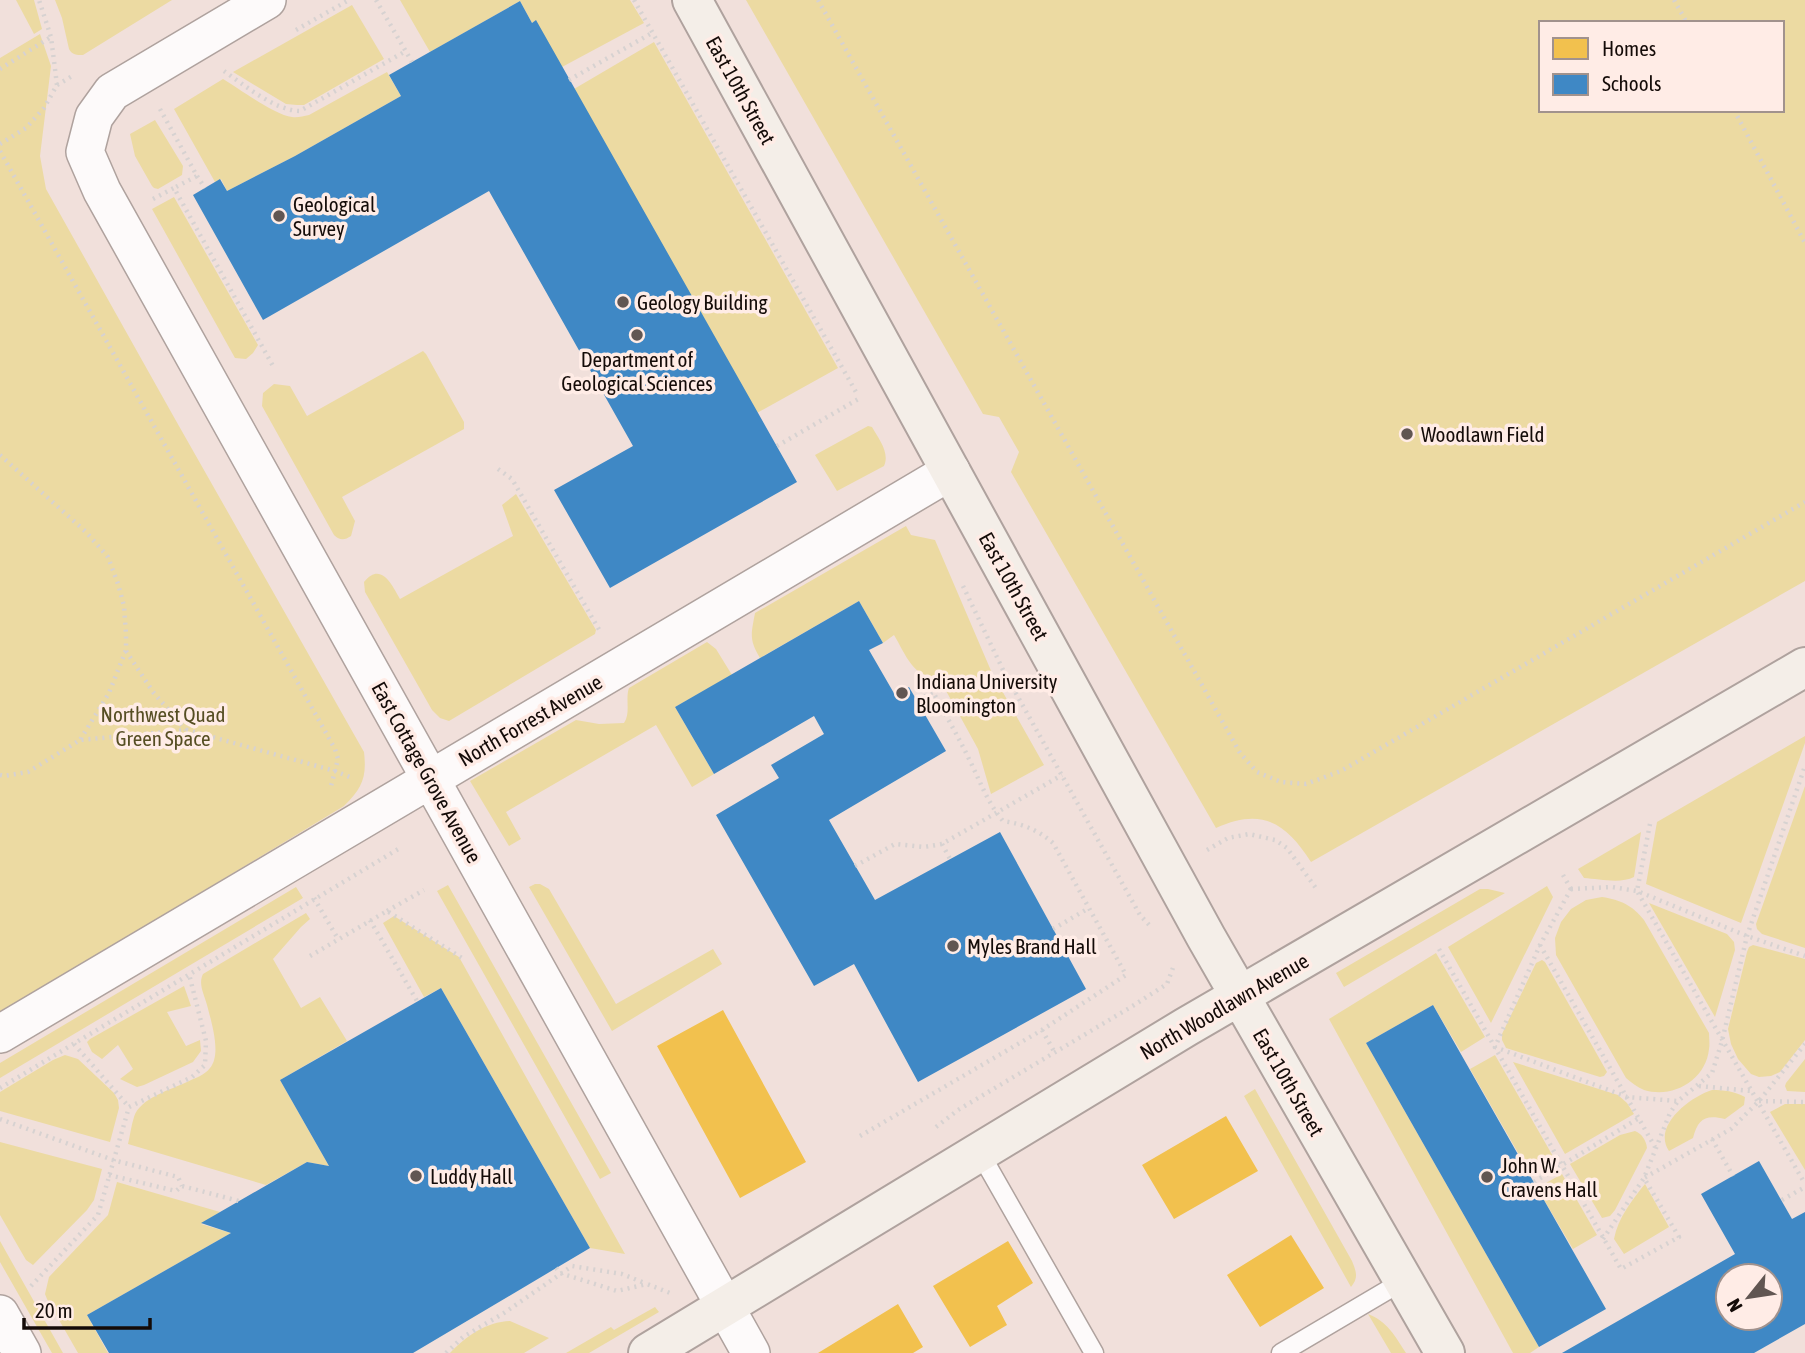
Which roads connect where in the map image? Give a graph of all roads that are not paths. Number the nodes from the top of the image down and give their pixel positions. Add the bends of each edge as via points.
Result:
1 (267, 0) edge
2 (692, 0) edge
3 (951, 471) junction
4 (1805, 667) edge
5 (430, 779) junction
6 (1240, 996) junction
7 (0, 1034) edge
8 (980, 1153) junction
9 (1404, 1281) junction
10 (726, 1307) junction
11 (0, 1314) edge
12 (22, 1353) edge
13 (648, 1353) edge
14 (751, 1353) edge
15 (1094, 1353) edge
16 (1281, 1353) edge
17 (1445, 1353) edge

1 - 5 street, East Cottage Grove Avenue via 112,92 94,117 85,152 102,191
2 - 3 street, East 10th Street
3 - 5 street, North Forrest Avenue
3 - 6 street, East 10th Street
4 - 6 street, North Woodlawn Avenue
5 - 7 street, North Forrest Avenue
5 - 10 street, East Cottage Grove Avenue
6 - 8 street, North Woodlawn Avenue
6 - 9 street, East 10th Street
8 - 10 street, North Woodlawn Avenue
8 - 15 lane
9 - 16 lane
9 - 17 street, East 10th Street
10 - 13 street, North Woodlawn Avenue
10 - 14 street, East Cottage Grove Avenue
11 - 12 street

